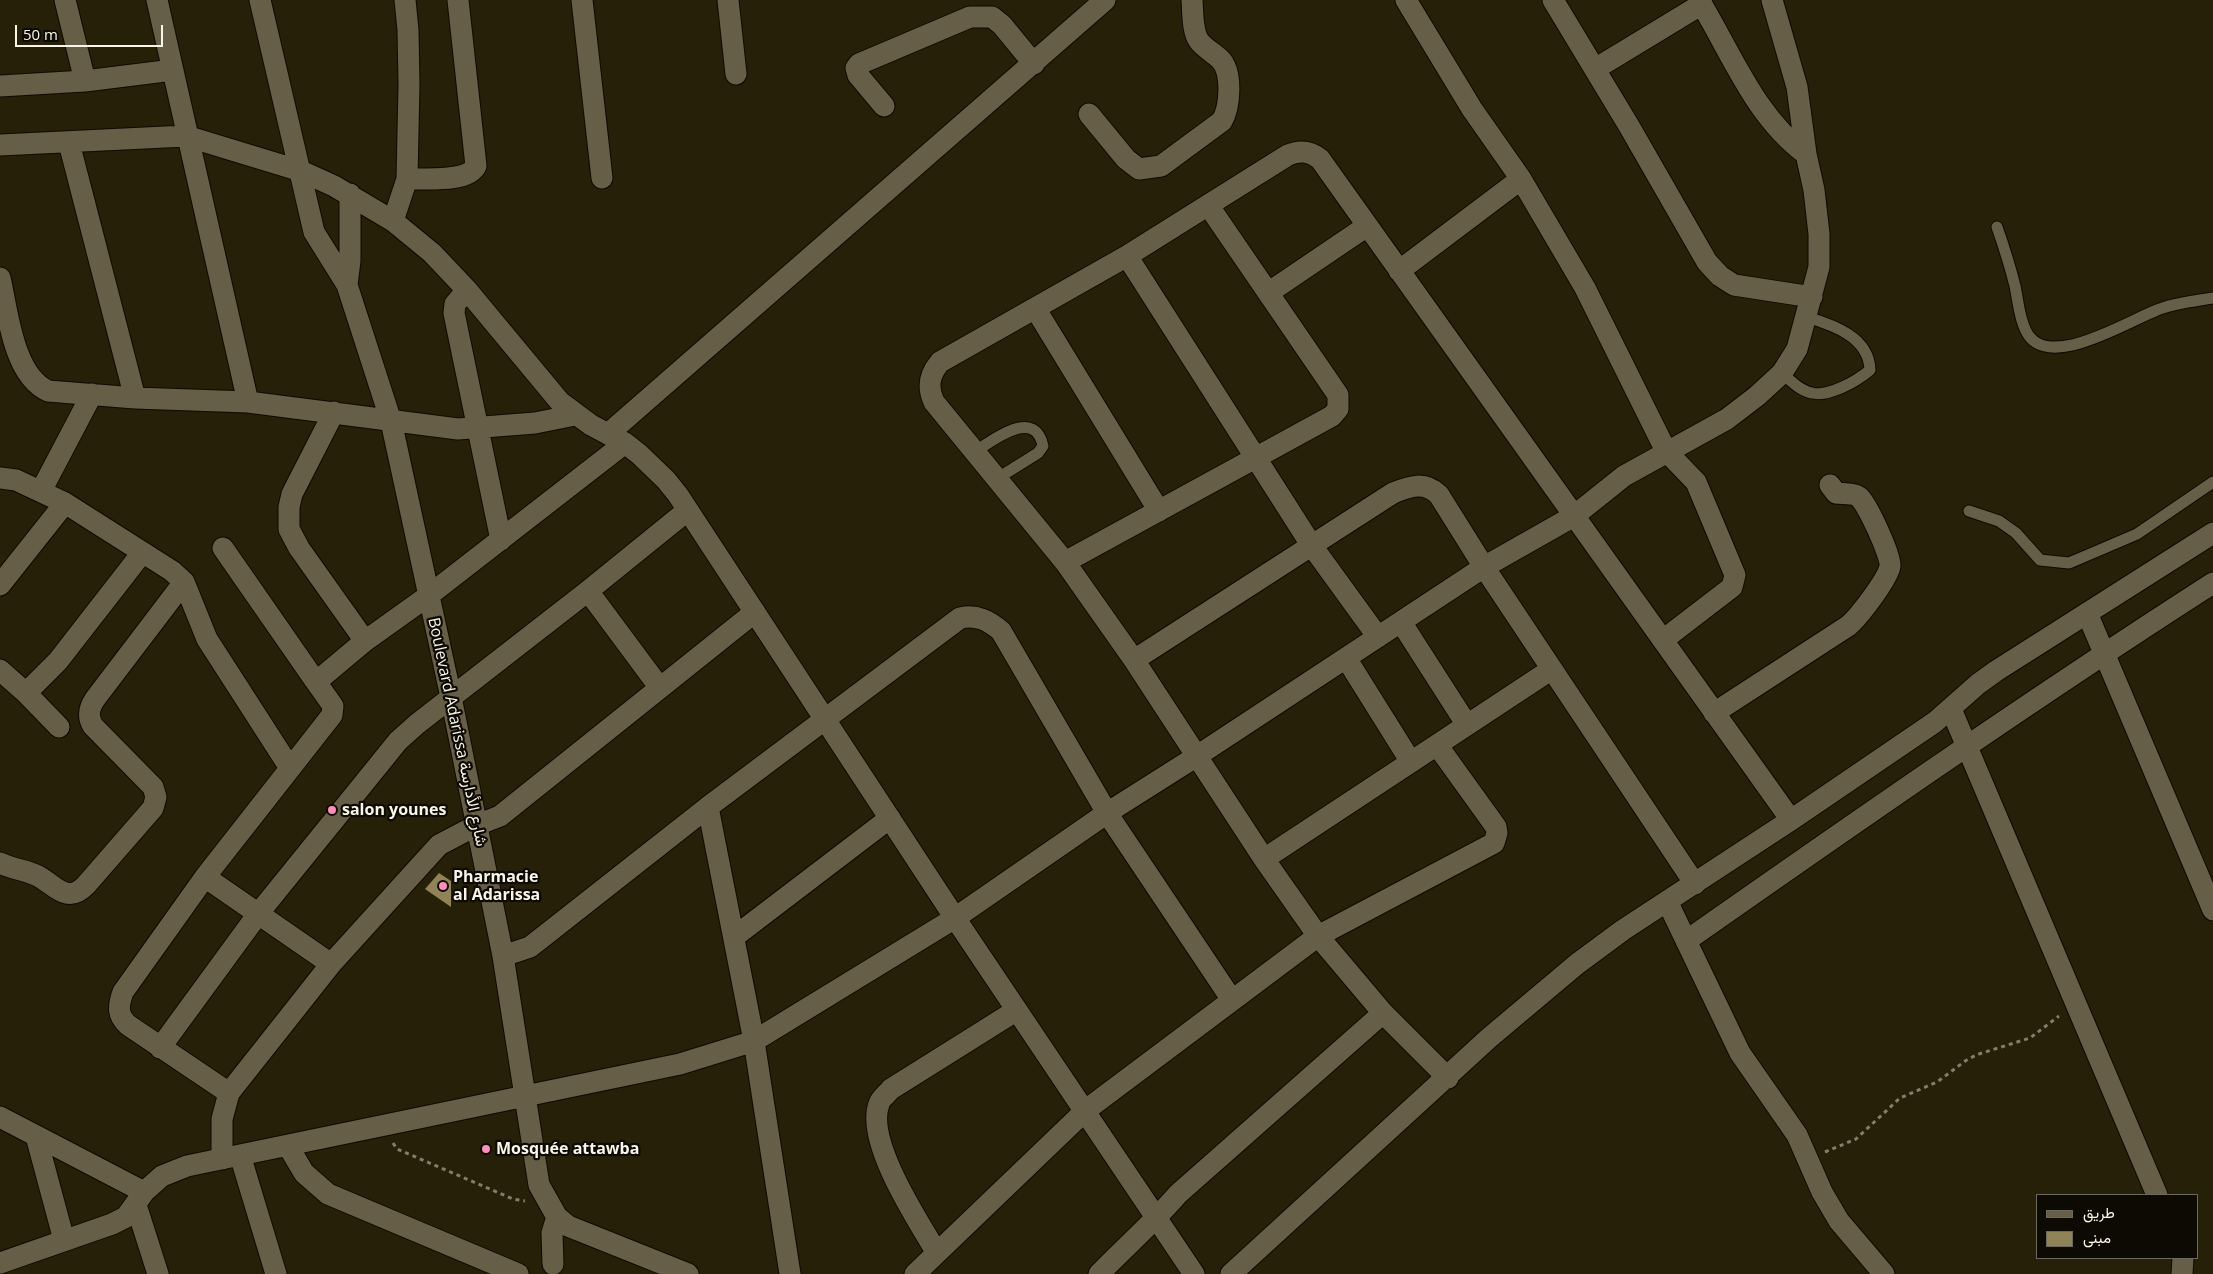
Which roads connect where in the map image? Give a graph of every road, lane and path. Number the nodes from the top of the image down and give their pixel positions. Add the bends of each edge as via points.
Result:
1 (65, 0) edge
2 (157, 0) edge
3 (260, 0) edge
4 (405, 0) edge
5 (458, 0) edge
6 (582, 0) edge
7 (728, 0) edge
8 (1105, 0) edge
9 (1192, 0) edge
10 (1406, 0) edge
11 (1553, 0) edge
12 (1772, 0) edge
13 (1700, 2) edge
14 (1034, 64) junction
15 (1595, 68) junction
16 (173, 70) junction
17 (736, 74) dead end
18 (85, 81) junction
19 (0, 86) edge
20 (884, 106) dead end
21 (1089, 114) dead end
22 (186, 136) junction
23 (69, 143) junction
24 (0, 145) edge
25 (1806, 154) junction
26 (300, 171) junction
27 (602, 178) dead end
28 (408, 179) junction
29 (1521, 179) junction
30 (350, 194) junction
31 (1208, 206) junction
32 (393, 221) junction
33 (1367, 226) junction
34 (1997, 228) dead end
35 (1127, 256) junction
36 (1399, 270) junction
37 (0, 278) edge
38 (347, 285) junction
39 (467, 290) junction
40 (1268, 293) junction
41 (2213, 298) edge
42 (1810, 307) junction
43 (1034, 308) junction
44 (1782, 373) junction
45 (92, 394) junction
46 (135, 398) junction
47 (248, 402) junction
48 (334, 412) junction
49 (575, 415) junction
50 (391, 421) junction
51 (477, 428) junction
52 (616, 438) junction
53 (976, 451) junction
54 (1666, 451) junction
55 (1256, 459) junction
56 (0, 478) edge
57 (998, 478) junction
58 (2213, 482) edge
59 (1830, 486) dead end
60 (41, 491) junction
61 (65, 503) junction
62 (688, 510) junction
63 (1159, 511) junction
64 (1969, 511) dead end
65 (1574, 516) junction
66 (2213, 533) edge
67 (501, 540) junction
68 (1312, 546) junction
69 (223, 548) dead end
70 (142, 553) junction
71 (1065, 562) junction
72 (1484, 567) junction
73 (184, 582) junction
74 (2213, 583) edge
75 (0, 585) edge
76 (588, 591) junction
77 (428, 596) junction
78 (755, 612) junction
79 (2087, 613) junction
80 (1401, 622) junction
81 (1378, 637) junction
82 (1662, 640) junction
83 (365, 642) junction
84 (2104, 653) junction
85 (1346, 658) junction
86 (1134, 660) junction
87 (1552, 669) junction
88 (0, 670) edge
89 (316, 682) junction
90 (660, 688) junction
91 (26, 693) junction
92 (451, 697) junction
93 (1951, 709) junction
94 (1714, 713) junction
95 (824, 718) junction
96 (1467, 725) junction
97 (59, 727) dead end
98 (1437, 745) junction
99 (1967, 746) junction
100 (1197, 756) junction
101 (1411, 762) junction
102 (290, 768) junction
103 (708, 807) junction
104 (1108, 813) junction
105 (890, 818) junction
106 (1791, 820) junction
107 (477, 825) junction
108 (1264, 859) junction
109 (0, 863) edge
110 (205, 877) junction
111 (1695, 884) junction
112 (1667, 901) junction
113 (2213, 910) edge
114 (258, 914) junction
115 (955, 918) junction
116 (1318, 936) junction
117 (734, 937) junction
118 (1686, 941) junction
119 (503, 956) junction
120 (331, 964) junction
121 (2074, 997) junction
122 (1232, 1000) junction
123 (1017, 1010) junction
124 (1383, 1013) junction
125 (754, 1041) junction
126 (160, 1048) junction
127 (1448, 1078) junction
128 (229, 1093) junction
129 (525, 1095) junction
130 (1086, 1110) junction
131 (0, 1117) edge
132 (380, 1126) junction
133 (36, 1136) junction
134 (288, 1146) junction
135 (1807, 1155) junction
136 (231, 1157) junction
137 (2157, 1194) edge
138 (140, 1198) junction
139 (552, 1210) junction
140 (1157, 1219) junction
141 (64, 1240) junction
142 (468, 1253) junction
143 (937, 1253) junction
144 (2183, 1259) edge
145 (0, 1263) edge
146 (553, 1264) dead end
147 (158, 1274) edge
148 (276, 1274) edge
149 (474, 1274) edge
150 (518, 1274) edge
151 (688, 1274) edge
152 (790, 1274) edge
153 (915, 1274) edge
154 (1099, 1274) edge
155 (1194, 1274) edge
156 (1231, 1274) edge
157 (1884, 1274) edge
158 (2182, 1274) edge

1 - 18 street
2 - 16 street
3 - 26 street, Boulevard Adarissa شارع الأدارسة
4 - 28 street via 409,84
5 - 28 street via 476,166 472,172 457,177
6 - 27 street
7 - 17 street
8 - 14 street
9 - 21 street via 1199,41 1222,61 1228,81 1227,112 1222,121 1161,166 1139,169 1126,159
10 - 29 street via 1472,109
11 - 15 street
12 - 25 street via 1797,87
13 - 15 street
13 - 25 street via 1775,125
14 - 20 street via 992,17 970,17 859,64 856,68 858,75
14 - 52 street via 798,266
15 - 42 street via 1707,262 1720,276 1734,284
16 - 18 street
16 - 22 street
18 - 19 street
22 - 23 street
22 - 26 street
22 - 47 street
23 - 24 street
23 - 46 street
25 - 42 street via 1819,234 1819,267
26 - 30 street
26 - 38 street, Boulevard Adarissa شارع الأدارسة via 314,232
28 - 32 street
29 - 36 street
29 - 54 street via 1585,288
30 - 32 street
30 - 38 street, Boulevard Adarissa شارع الأدارسة
31 - 33 street via 1288,155 1301,151 1320,159
31 - 35 street
31 - 40 street
32 - 39 street via 432,253
33 - 36 street
33 - 40 street
34 - 41 lane via 2010,262 2026,331 2036,344 2055,348 2071,344 2119,328 2158,309
35 - 43 street
35 - 55 street
36 - 65 street
37 - 45 street via 17,350 32,380 48,391
38 - 50 street, Boulevard Adarissa شارع الأدارسة
39 - 49 street via 548,388
39 - 51 street via 455,304 454,313
40 - 55 street via 1338,395 1340,404 1332,416
42 - 44 street via 1797,349
42 - 44 lane via 1832,325 1852,335 1870,360 1870,370 1828,392 1812,394
43 - 53 street via 940,362 930,376 934,402
43 - 63 street
44 - 54 street via 1727,419
45 - 46 street
45 - 60 street
46 - 47 street
47 - 48 street
48 - 50 street
48 - 83 street via 292,494 289,529
49 - 51 street via 535,423
49 - 52 street
50 - 51 street via 458,429
50 - 77 street, Boulevard Adarissa شارع الأدارسة
51 - 67 street
52 - 62 street via 666,480
52 - 67 street
53 - 57 street
53 - 57 lane via 1017,428 1025,427 1042,439 1043,446 1038,453
54 - 65 street via 1624,476
54 - 82 street via 1696,482 1735,581
55 - 63 street
55 - 68 street
56 - 60 street via 16,480
57 - 71 street
58 - 64 lane via 2137,534 2069,563 2040,560 2016,533 1999,521
59 - 94 street via 1836,493 1857,495 1864,502 1887,553 1890,567 1885,577 1859,617 1848,626
60 - 61 street
61 - 70 street
61 - 75 street
62 - 76 street
62 - 78 street
63 - 71 street
65 - 72 street
65 - 82 street
66 - 79 street
67 - 77 street
68 - 72 street via 1394,493 1424,486 1440,495
68 - 81 street
68 - 86 street
69 - 89 street
70 - 73 street
70 - 91 street via 58,661
71 - 86 street
72 - 80 street
72 - 87 street
73 - 102 street via 207,639
73 - 109 street via 89,710 93,726 153,787 156,797 152,808 77,892 61,892 38,876
74 - 84 street
76 - 90 street
76 - 92 street
77 - 83 street
77 - 92 street, Boulevard Adarissa شارع الأدارسة
78 - 90 street
78 - 95 street
79 - 84 street
79 - 93 street via 1984,680
80 - 81 street
80 - 96 street
81 - 85 street
82 - 94 street
83 - 89 street
84 - 99 street
84 - 113 street
85 - 100 street
85 - 101 street
86 - 100 street
87 - 96 street
87 - 111 street
88 - 91 street
89 - 102 street via 334,706 332,714
90 - 107 street via 500,816
91 - 97 street
92 - 107 street, Boulevard Adarissa شارع الأدارسة
92 - 114 street via 398,741
93 - 99 street
93 - 106 street
94 - 106 street
95 - 103 street
95 - 104 street via 960,618 978,617 1001,631
95 - 105 street
96 - 98 street
98 - 101 street
98 - 116 street via 1496,827 1494,843
99 - 118 street
99 - 121 street
100 - 104 street
100 - 108 street
101 - 108 street
102 - 110 street
103 - 117 street
103 - 119 street via 530,947
104 - 115 street
104 - 122 street
105 - 115 street
105 - 117 street
106 - 111 street
107 - 119 street, Boulevard Adarissa شارع الأدارسة
107 - 120 street via 439,845
108 - 116 street
110 - 114 street
110 - 126 street via 119,1003 122,1019
111 - 112 street
112 - 118 street
112 - 127 street via 1577,964 1489,1038
114 - 120 street
114 - 126 street
115 - 123 street
115 - 125 street
116 - 122 street
116 - 124 street
117 - 125 street
118 - 135 street via 1740,1053 1785,1116
119 - 129 street, Boulevard Adarissa شارع الأدارسة
120 - 128 street
121 - 135 path via 2054,1020 2030,1038 1968,1059 1937,1082 1891,1104 1856,1139 1833,1150
121 - 137 street
122 - 130 street
123 - 130 street
123 - 143 street via 891,1089 879,1103 876,1120 881,1144 901,1192
124 - 127 street
124 - 140 street via 1178,1194
125 - 129 street via 680,1064
125 - 152 street
126 - 128 street
127 - 156 street
128 - 136 street via 222,1119
129 - 132 street
129 - 139 street, Boulevard Adarissa شارع الأدارسة via 539,1186
130 - 140 street
130 - 143 street
131 - 133 street
132 - 134 street
132 - 139 path via 397,1149 513,1199
133 - 138 street
133 - 141 street
134 - 136 street
134 - 142 street via 304,1173 328,1194
135 - 157 street via 1835,1214
136 - 138 street via 187,1166 162,1176
136 - 148 street
138 - 141 street via 126,1217
138 - 147 street
139 - 146 street
139 - 151 street via 568,1226
140 - 154 street
140 - 155 street
141 - 145 street
142 - 149 street
142 - 150 street
143 - 153 street
144 - 158 street

